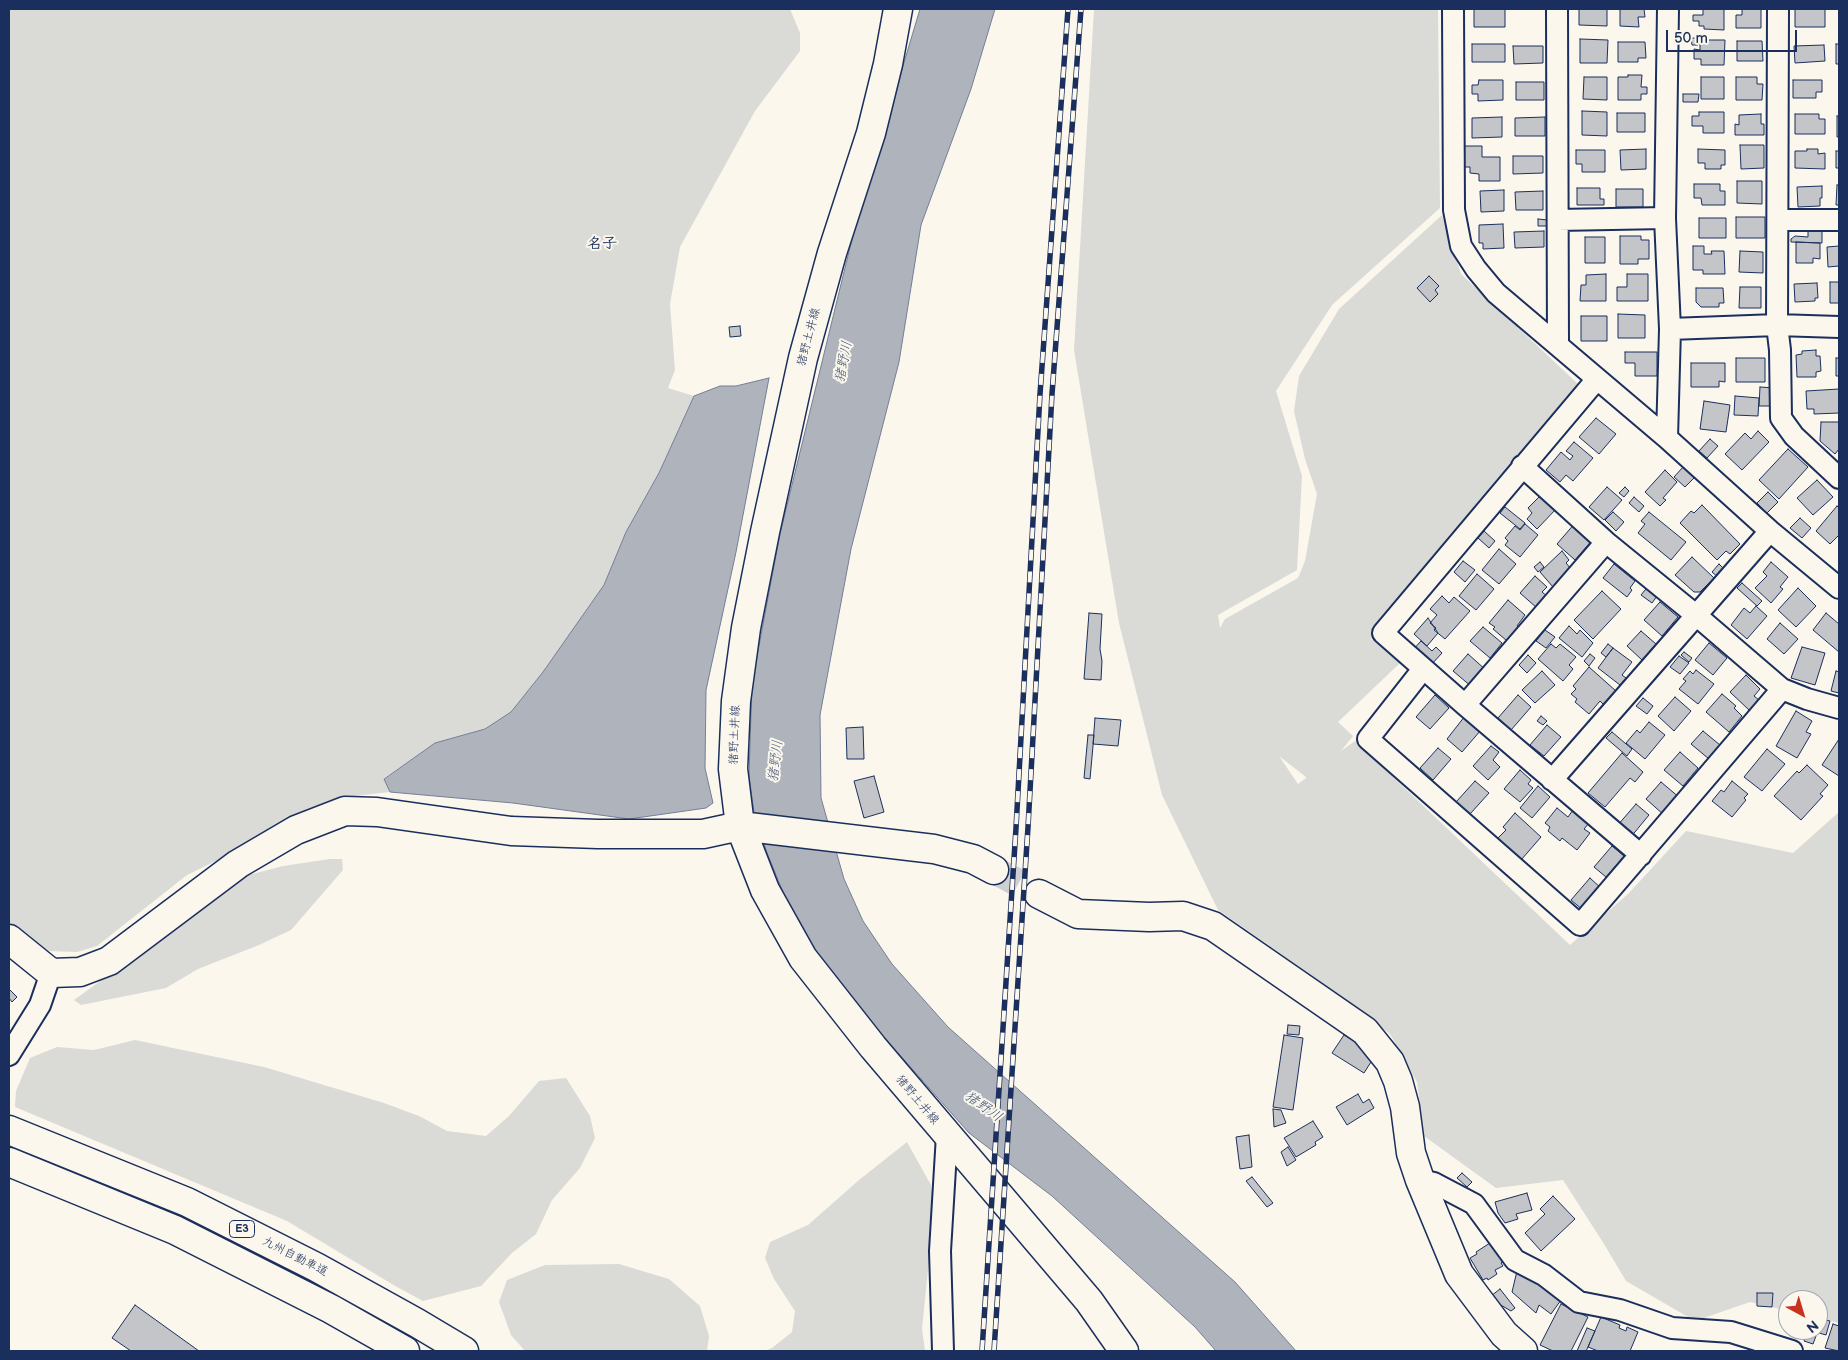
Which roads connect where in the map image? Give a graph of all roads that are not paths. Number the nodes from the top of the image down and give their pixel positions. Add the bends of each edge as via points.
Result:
1 (898, 9) edge
2 (1453, 9) edge
3 (1556, 9) edge
4 (1668, 9) edge
5 (1778, 9) edge
6 (1666, 218) junction
7 (1558, 220) junction
8 (1778, 220) junction
9 (1839, 220) edge
10 (1776, 325) junction
11 (1839, 327) edge
12 (1670, 329) junction
13 (1558, 345) junction
14 (1596, 379) junction
15 (1667, 438) junction
16 (1522, 466) junction
17 (1839, 478) edge
18 (1770, 530) junction
19 (1606, 542) junction
20 (1839, 588) edge
21 (1697, 616) junction
22 (1423, 669) junction
23 (1782, 689) junction
24 (1465, 706) junction
25 (1839, 708) edge
26 (1552, 780) junction
27 (752, 828) junction
28 (1641, 855) junction
29 (994, 870) tunnel mouth
30 (1039, 894) tunnel mouth
31 (9, 939) edge
32 (51, 973) junction
33 (9, 1055) edge
34 (9, 1130) edge
35 (947, 1135) junction
36 (9, 1162) edge
37 (1420, 1180) junction
38 (405, 1351) edge
39 (464, 1351) edge
40 (943, 1351) edge
41 (1124, 1351) edge
42 (1523, 1351) edge
43 (1792, 1351) edge

1 - 27 main road, 猪野土井線 via 871,133 832,253 803,358 746,628 736,701 734,759
2 - 13 street via 1454,210 1461,246 1496,293
3 - 7 street
4 - 6 street
5 - 8 street
6 - 7 street
6 - 12 street
7 - 13 street
8 - 9 street
8 - 10 street
10 - 11 street
10 - 12 street
10 - 17 street via 1780,350 1781,418 1794,436
12 - 15 street
13 - 14 street
14 - 15 street
14 - 16 street
15 - 18 street
16 - 19 street
16 - 22 street via 1383,633
18 - 20 street
18 - 21 street
19 - 21 street
19 - 24 street
21 - 23 street
21 - 26 street
22 - 24 street
22 - 28 street via 1368,739 1580,925
23 - 25 street via 1807,700
23 - 28 street
24 - 26 street
26 - 28 street
27 - 29 main road via 934,849 973,859
27 - 32 main road via 703,834 511,831 377,812 345,811 296,830 238,864 109,960 80,972
27 - 35 main road, 猪野土井線 via 764,890 803,958
30 - 37 main road via 1078,914 1183,916 1213,926 1365,1031 1390,1062 1398,1081
31 - 32 main road
32 - 33 street via 40,1005
34 - 39 main road, 九州自動車道 / E3 via 187,1202 316,1267
35 - 40 street via 940,1251
35 - 41 main road, 猪野土井線 via 1089,1301
36 - 38 main road, E3 via 175,1230 331,1308
37 - 42 main road via 1459,1274 1504,1334
37 - 43 street via 1434,1183 1474,1204 1515,1260 1544,1275 1579,1302 1620,1310 1672,1328 1731,1332

